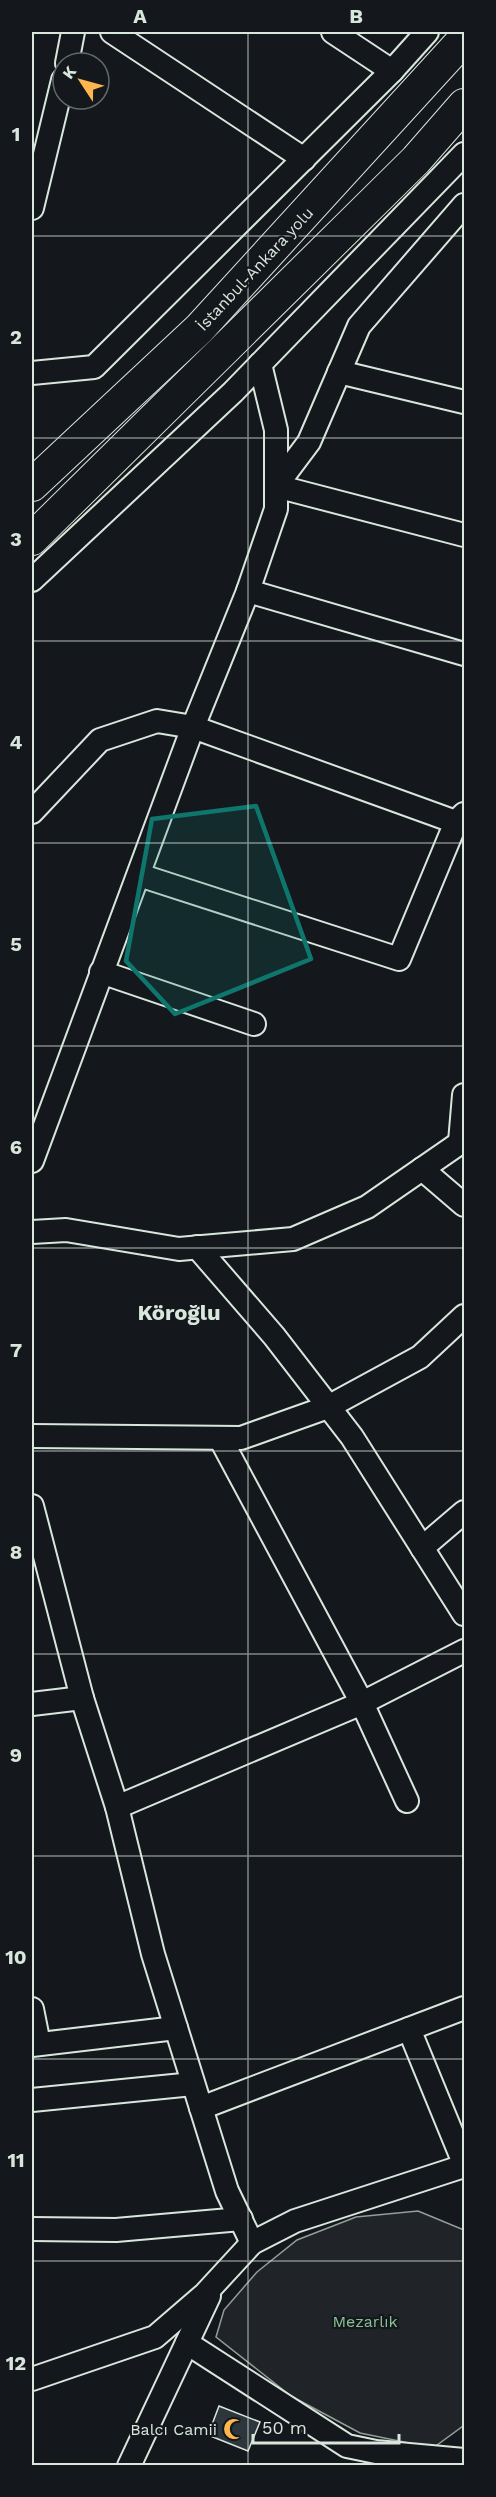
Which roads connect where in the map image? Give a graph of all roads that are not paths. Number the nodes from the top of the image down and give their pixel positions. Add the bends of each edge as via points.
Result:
1 (73, 32) edge
2 (112, 32) edge
3 (333, 32) edge
4 (427, 32) edge
5 (465, 39) edge
6 (69, 51) edge
7 (392, 71) junction
8 (465, 105) edge
9 (55, 111) edge
10 (465, 154) edge
11 (304, 159) junction
12 (465, 205) edge
13 (32, 208) edge
14 (455, 230) edge
15 (260, 364) junction
16 (339, 372) junction
17 (32, 373) edge
18 (465, 402) edge
19 (32, 484) edge
20 (276, 486) junction
21 (33, 534) edge
22 (465, 535) edge
23 (32, 580) edge
24 (249, 591) junction
25 (465, 654) edge
26 (193, 727) junction
27 (32, 812) edge
28 (462, 820) edge
29 (139, 875) junction
30 (101, 972) junction
31 (254, 1024) dead end
32 (465, 1095) edge
33 (462, 1141) edge
34 (32, 1161) edge
35 (422, 1169) junction
36 (465, 1205) edge
37 (32, 1232) edge
38 (197, 1247) junction
39 (465, 1316) edge
40 (328, 1407) junction
41 (32, 1436) edge
42 (220, 1438) junction
43 (32, 1506) edge
44 (465, 1512) edge
45 (422, 1548) junction
46 (465, 1614) edge
47 (465, 1651) edge
48 (82, 1698) junction
49 (362, 1703) junction
50 (32, 1704) edge
51 (407, 1801) dead end
52 (117, 1807) junction
53 (465, 2008) edge
54 (32, 2009) edge
55 (176, 2028) junction
56 (409, 2029) junction
57 (35, 2044) edge
58 (193, 2084) junction
59 (32, 2100) edge
60 (201, 2108) junction
61 (465, 2164) edge
62 (241, 2219) junction
63 (32, 2229) edge
64 (252, 2243) junction
65 (213, 2285) junction
66 (187, 2343) junction
67 (32, 2379) edge
68 (374, 2459) edge
69 (465, 2460) edge
70 (129, 2466) edge

1 - 6 street
2 - 11 street
3 - 7 street
4 - 7 street
5 - 19 highway, İstanbul-Ankara yolu via 199,329
7 - 11 street
8 - 21 highway, İstanbul-Ankara yolu via 416,160
9 - 13 street
10 - 15 street
11 - 17 street via 94,367
12 - 14 street
14 - 16 street via 359,326
15 - 20 street via 276,430
15 - 23 street
16 - 18 street
16 - 20 street via 309,442
20 - 22 street
20 - 24 street via 276,509
24 - 25 street
24 - 26 street
26 - 27 street via 157,721 100,740
26 - 28 street
26 - 29 street
28 - 29 street via 399,959
29 - 30 street
30 - 31 street
30 - 34 street
32 - 33 street
33 - 35 street
35 - 36 street
35 - 38 street via 368,1207 293,1239
37 - 38 street via 66,1230 179,1249
38 - 40 street via 274,1336
39 - 40 street via 420,1357
40 - 42 street via 241,1438
40 - 45 street via 352,1437
41 - 42 street
42 - 49 street
43 - 48 street
44 - 45 street
45 - 46 street
47 - 49 street
48 - 50 street
48 - 52 street
49 - 51 street
49 - 52 street
52 - 55 street via 153,1954
53 - 56 street
54 - 57 street
55 - 57 street
55 - 58 street
56 - 60 street
56 - 61 street
58 - 59 street
58 - 60 street
60 - 62 street via 227,2191
61 - 64 street via 295,2222
62 - 63 street via 116,2230
62 - 64 street
64 - 65 street
65 - 66 street
65 - 67 street via 156,2337
66 - 68 street via 347,2446
66 - 70 street
68 - 69 street

